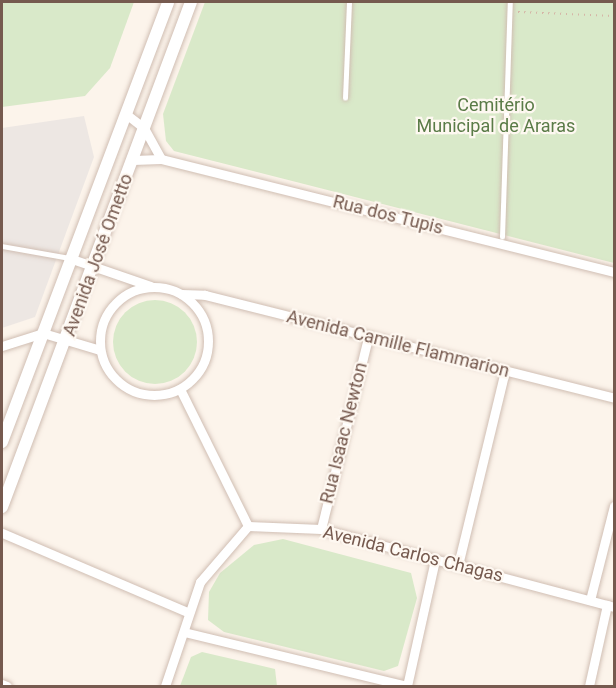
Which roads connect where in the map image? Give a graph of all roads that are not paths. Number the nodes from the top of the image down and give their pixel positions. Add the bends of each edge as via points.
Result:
1 (168, 2) edge
2 (191, 2) edge
3 (349, 2) edge
4 (510, 2) edge
5 (345, 98) dead end
6 (126, 114) junction
7 (144, 128) junction
8 (161, 159) junction
9 (133, 160) junction
10 (502, 237) dead end
11 (2, 246) edge
12 (72, 259) junction
13 (94, 266) junction
14 (615, 272) edge
15 (153, 286) junction
16 (180, 294) junction
17 (43, 333) junction
18 (368, 337) junction
19 (67, 339) junction
20 (2, 346) edge
21 (100, 350) junction
22 (505, 371) junction
23 (180, 388) junction
24 (615, 398) edge
25 (2, 442) edge
26 (615, 506) edge
27 (2, 507) edge
28 (248, 526) junction
29 (321, 529) junction
30 (2, 533) edge
31 (435, 560) junction
32 (458, 565) junction
33 (590, 600) junction
34 (611, 606) edge
35 (187, 612) junction
36 (184, 632) junction
37 (2, 684) edge
38 (407, 686) edge
39 (7, 687) edge
40 (165, 687) edge
41 (589, 687) edge

1 - 6 street, Avenida José Ometto
2 - 7 street, Avenida José Ometto
3 - 5 lane
4 - 10 lane
6 - 7 street
6 - 12 street, Avenida José Ometto
7 - 8 street
7 - 9 street, Avenida José Ometto
8 - 9 street, Rua dos Tupis
8 - 14 street, Rua dos Tupis
9 - 13 street, Avenida José Ometto
11 - 12 lane
12 - 13 street
12 - 17 street, Avenida José Ometto
13 - 15 street
13 - 19 street, Avenida José Ometto
15 - 16 street
15 - 21 street via 119,299 107,314
16 - 18 street, Avenida Camille Flammarion via 205,295
16 - 23 street via 203,318 207,342 202,365
17 - 19 street
17 - 20 street
17 - 25 street, Avenida José Ometto
18 - 22 street, Avenida Camille Flammarion
18 - 29 street, Rua Isaac Newton
19 - 21 street
19 - 27 street, Avenida José Ometto
21 - 23 street via 113,376 137,392
22 - 24 street, Avenida Camille Flammarion
22 - 32 street
23 - 28 street
26 - 33 street
28 - 29 street, Avenida Carlos Chagas
28 - 35 street via 200,582
29 - 31 street, Avenida Carlos Chagas
30 - 35 street
31 - 32 street, Avenida Carlos Chagas
31 - 38 street
32 - 33 street, Avenida Carlos Chagas
33 - 34 street, Avenida Carlos Chagas
34 - 41 street
35 - 36 street
36 - 38 street
36 - 40 street
37 - 39 street

